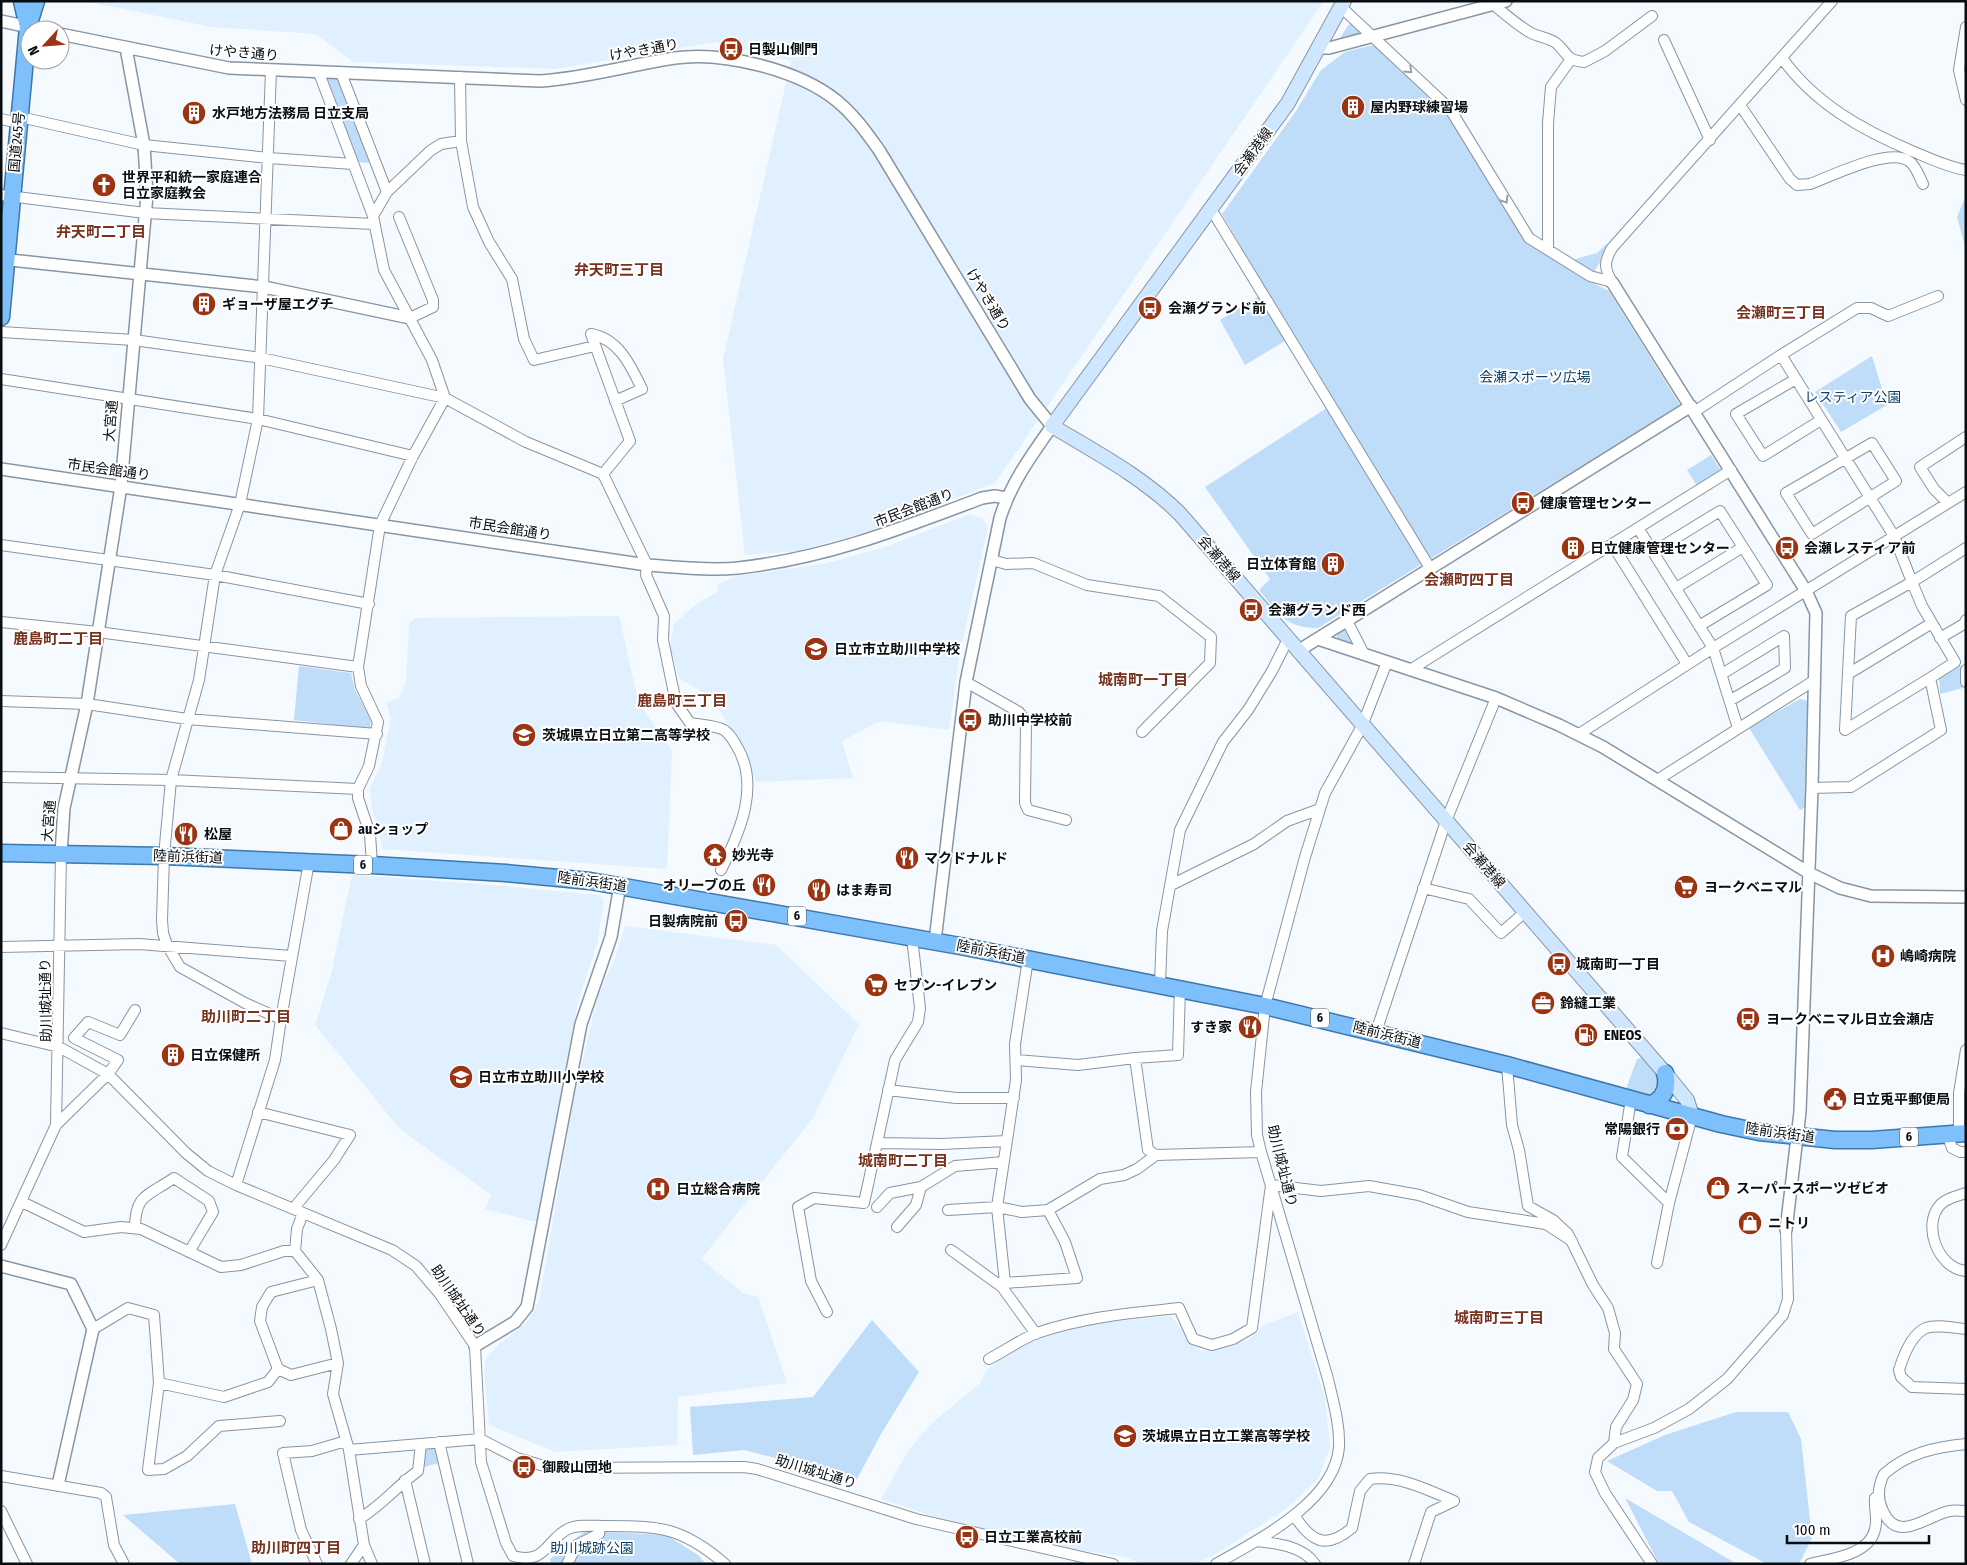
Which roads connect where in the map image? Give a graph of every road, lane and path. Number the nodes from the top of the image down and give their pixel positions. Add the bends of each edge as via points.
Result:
1 (22, 1) edge
2 (36, 1) edge
3 (1506, 1) edge
4 (1832, 1) edge
5 (1343, 4) edge
6 (1494, 5) junction
7 (1652, 16) dead end
8 (31, 20) edge
9 (35, 20) edge
10 (1, 21) edge
11 (20, 25) edge
12 (1966, 27) edge
13 (70, 36) edge
14 (1374, 36) junction
15 (1664, 40) dead end
16 (126, 48) junction
17 (1320, 48) junction
18 (1782, 58) junction
19 (1571, 59) junction
20 (28, 70) edge
21 (271, 70) junction
22 (319, 73) junction
23 (340, 73) junction
24 (460, 78) junction
25 (1966, 100) edge
26 (1740, 105) junction
27 (1, 119) edge
28 (19, 120) junction
29 (1710, 140) junction
30 (461, 141) junction
31 (144, 145) junction
32 (269, 158) junction
33 (353, 164) junction
34 (1966, 170) edge
35 (1923, 184) dead end
36 (388, 192) junction
37 (7, 196) edge
38 (1211, 209) junction
39 (145, 213) junction
40 (399, 217) dead end
41 (267, 218) junction
42 (374, 220) junction
43 (1548, 250) junction
44 (4, 259) edge
45 (140, 272) junction
46 (1612, 282) junction
47 (264, 287) junction
48 (1938, 296) dead end
49 (1, 317) edge
50 (410, 318) junction
51 (1, 332) edge
52 (134, 340) junction
53 (595, 346) junction
54 (1781, 355) junction
55 (261, 358) junction
56 (1, 379) edge
57 (1796, 379) junction
58 (445, 398) junction
59 (128, 399) junction
60 (616, 401) junction
61 (1692, 409) junction
62 (258, 419) junction
63 (1821, 420) junction
64 (1052, 426) junction
65 (1966, 437) edge
66 (413, 456) junction
67 (1845, 458) junction
68 (1, 469) edge
69 (1731, 470) junction
70 (603, 474) junction
71 (121, 486) junction
72 (1966, 492) edge
73 (1006, 498) junction
74 (1871, 499) junction
75 (1948, 503) junction
76 (240, 504) junction
77 (380, 525) junction
78 (1638, 528) junction
79 (1894, 536) junction
80 (1612, 544) junction
81 (1, 545) edge
82 (1743, 547) junction
83 (1966, 548) edge
84 (1653, 552) junction
85 (110, 559) junction
86 (992, 560) junction
87 (647, 565) junction
88 (1430, 568) junction
89 (215, 575) junction
90 (1912, 582) junction
91 (1676, 588) junction
92 (1806, 591) junction
93 (369, 604) junction
94 (1966, 620) edge
95 (1347, 621) junction
96 (1, 622) edge
97 (1932, 623) junction
98 (1699, 626) junction
99 (98, 632) junction
100 (1940, 638) junction
101 (1288, 639) junction
102 (1318, 639) junction
103 (204, 646) junction
104 (1713, 648) junction
105 (1298, 652) junction
106 (1364, 654) junction
107 (1387, 662) junction
108 (1687, 664) junction
109 (358, 667) junction
110 (1410, 670) junction
111 (1966, 670) edge
112 (1722, 674) junction
113 (1848, 674) junction
114 (1930, 678) junction
115 (1815, 680) junction
116 (966, 682) junction
117 (1966, 682) edge
118 (1496, 698) junction
119 (1730, 700) junction
120 (1, 701) edge
121 (87, 704) junction
122 (188, 719) junction
123 (1362, 726) junction
124 (1738, 728) junction
125 (1142, 732) dead end
126 (377, 734) junction
127 (1579, 734) junction
128 (1, 777) edge
129 (69, 778) junction
130 (171, 780) junction
131 (1657, 780) junction
132 (1812, 788) junction
133 (358, 789) junction
134 (1320, 808) junction
135 (1066, 820) dead end
136 (1446, 821) junction
137 (1, 853) edge
138 (61, 854) junction
139 (164, 856) junction
140 (309, 862) junction
141 (372, 865) junction
142 (721, 870) dead end
143 (1809, 873) junction
144 (620, 885) junction
145 (1171, 885) junction
146 (1423, 888) junction
147 (1966, 897) edge
148 (1525, 912) junction
149 (912, 937) junction
150 (935, 941) junction
151 (167, 945) junction
152 (58, 946) junction
153 (1, 947) edge
154 (291, 956) junction
155 (1028, 959) junction
156 (1160, 984) junction
157 (1180, 988) junction
158 (1265, 1006) junction
159 (135, 1010) dead end
160 (281, 1019) junction
161 (1376, 1032) junction
162 (1, 1033) edge
163 (59, 1047) junction
164 (1966, 1050) edge
165 (1135, 1058) junction
166 (1016, 1060) junction
167 (1507, 1065) junction
168 (1665, 1073) junction
169 (108, 1074) junction
170 (888, 1090) junction
171 (1014, 1098) junction
172 (1631, 1099) junction
173 (1649, 1105) junction
174 (258, 1112) junction
175 (1692, 1116) junction
176 (56, 1125) junction
177 (1957, 1134) edge
178 (1797, 1138) junction
179 (1007, 1140) junction
180 (878, 1143) junction
181 (1261, 1152) junction
182 (1966, 1152) edge
183 (1156, 1155) junction
184 (1004, 1162) junction
185 (236, 1185) junction
186 (1271, 1185) junction
187 (920, 1187) junction
188 (1966, 1193) edge
189 (22, 1202) junction
190 (1669, 1203) junction
191 (877, 1207) dead end
192 (997, 1207) junction
193 (292, 1209) junction
194 (948, 1210) dead end
195 (1048, 1210) junction
196 (303, 1213) junction
197 (896, 1227) dead end
198 (135, 1228) junction
199 (1786, 1230) joint
200 (1572, 1241) junction
201 (1, 1245) edge
202 (951, 1250) dead end
203 (295, 1251) junction
204 (189, 1252) junction
205 (1657, 1263) dead end
206 (1, 1266) edge
207 (1966, 1271) edge
208 (318, 1280) junction
209 (1001, 1283) junction
210 (827, 1312) dead end
211 (93, 1329) junction
212 (1966, 1329) edge
213 (1036, 1334) junction
214 (475, 1346) junction
215 (989, 1359) dead end
216 (338, 1363) junction
217 (278, 1369) junction
218 (159, 1383) junction
219 (1966, 1389) edge
220 (280, 1421) dead end
221 (480, 1439) junction
222 (439, 1442) junction
223 (1614, 1443) junction
224 (421, 1444) junction
225 (1966, 1444) edge
226 (347, 1445) junction
227 (1884, 1474) junction
228 (1, 1476) edge
229 (405, 1480) junction
230 (58, 1485) junction
231 (1, 1511) edge
232 (1966, 1511) edge
233 (1294, 1515) junction
234 (359, 1519) junction
235 (600, 1526) junction
236 (1256, 1541) junction
237 (364, 1545) junction
238 (509, 1551) junction
239 (1416, 1562) edge
240 (27, 1564) edge
241 (124, 1564) edge
242 (317, 1564) edge
243 (351, 1564) edge
244 (372, 1564) edge
245 (425, 1564) edge
246 (468, 1564) edge
247 (510, 1564) edge
248 (567, 1564) edge
249 (725, 1564) edge
250 (1113, 1564) edge
251 (1216, 1564) edge
252 (1315, 1564) edge
253 (1652, 1564) edge
254 (1810, 1564) edge

1 - 8 highway, 国道245号
2 - 9 highway, 国道245号
3 - 6 street
4 - 18 street
5 - 14 street
5 - 17 main road, 会瀬港線
6 - 14 street
6 - 19 street via 1525,30 1556,43
7 - 19 street via 1591,59 1584,62
10 - 11 street
12 - 25 street via 1959,70
13 - 16 street, けやき通り
14 - 17 street
14 -> 43 street via 1450,109 1529,238
15 - 29 street
16 - 21 street, けやき通り via 229,68
16 - 31 street, 大宮通
17 - 38 main road, 会瀬港線 via 1288,103
18 - 26 street
18 - 34 street via 1796,78 1842,115 1871,133 1940,163
19 - 43 street via 1550,87
20 - 28 highway, 国道245号
21 - 22 street, けやき通り
21 - 32 street
22 - 23 street, けやき通り
22 - 33 street
23 - 24 street, けやき通り
23 - 36 street
24 - 30 street
24 - 64 street, けやき通り via 558,80 676,58 710,57 771,70 818,88 852,114 879,150 1030,399
26 - 29 street
26 - 35 street via 1797,185 1810,184 1889,156 1909,161
27 - 28 street
28 - 31 street
28 - 37 highway, 国道245号
29 - 46 street via 1612,248 1605,270
30 - 36 street via 441,144 430,151
30 - 53 street via 474,207 489,242 512,279 524,339 534,360
31 - 32 street
31 - 39 street, 大宮通
32 - 33 street
32 - 41 street
33 - 42 street
36 - 42 street
37 - 39 street
37 - 44 highway, 国道245号
38 - 64 main road, 会瀬港線
38 - 88 street
39 - 41 street
39 - 45 street, 大宮通
40 - 50 street via 434,300 433,307
41 - 42 street
41 - 47 street
42 - 50 street via 384,270
43 - 46 street via 1590,276
44 - 45 street
44 - 49 highway, 国道245号
45 - 47 street
45 - 52 street, 大宮通
46 - 61 street
47 - 50 street
47 - 55 street
48 - 54 street via 1888,316 1871,308 1858,308
50 - 58 street via 432,360
51 - 52 street
52 - 55 street
52 - 59 street, 大宮通
53 - 60 street
53 - 60 street via 591,334 602,336 613,344 627,359 642,389
54 - 57 street
54 - 61 street
55 - 58 street
55 - 62 street
56 - 59 street
57 - 63 street
57 - 63 street via 1736,414 1762,456
58 - 66 street
58 - 70 street via 526,442
59 - 62 street
59 - 71 street, 大宮通
60 - 70 street via 630,441
61 - 69 street
61 - 88 street
62 - 66 street
62 - 76 street
63 - 67 street
64 - 73 street via 1018,474
64 - 101 main road, 会瀬港線 via 1138,478 1163,497
65 - 75 street via 1920,466 1934,489
66 - 77 street
67 - 74 street
67 - 74 street via 1872,443 1896,481
67 - 74 street via 1786,494 1812,534
68 - 71 street, 市民会館通り
69 - 78 street
69 - 92 street
70 - 87 street
71 - 76 street, 市民会館通り
71 - 85 street, 大宮通
72 - 75 street
73 - 86 street
73 - 87 street, 市民会館通り via 982,498 880,536 812,556 736,568
74 - 79 street
75 - 79 street
76 - 77 street, 市民会館通り
76 - 89 street
77 - 87 street, 市民会館通り
77 - 93 street
78 - 80 street
78 - 84 street
79 - 90 street
79 - 92 street
80 - 108 street
80 - 110 street
81 - 85 street
82 - 84 street via 1720,510
82 - 91 street
82 - 98 street via 1766,585
83 - 90 street
84 - 91 street
85 - 89 street
85 - 99 street, 大宮通
86 - 116 street
86 - 125 street via 1006,564 1033,563 1087,585 1159,596 1211,637 1210,663
87 - 142 street via 646,575 664,616 663,640 676,703 690,723 723,730 730,736 742,754 749,781 743,818
88 - 95 street
89 - 93 street
89 - 103 street
90 - 97 street
90 - 113 street via 1851,616
91 - 98 street
92 - 104 street
92 - 115 street via 1816,613
93 - 109 street
94 - 100 street
95 - 102 street
95 - 106 street
96 - 99 street
97 - 100 street
97 - 113 street
98 - 104 street
99 - 103 street
99 - 121 street, 大宮通
100 - 114 street via 1955,662
101 - 105 main road, 会瀬港線
101 - 145 street via 1248,710 1223,742 1180,830
102 - 105 street
102 - 106 street
103 - 109 street
103 - 122 street
104 - 108 street
104 - 112 street
105 - 123 main road, 会瀬港線
106 - 107 street
107 - 110 street
107 - 123 street, 助川城址通り
108 - 127 street
109 - 126 street via 361,686 378,722
110 - 118 street
111 - 117 street
112 - 119 street
112 - 119 street via 1784,636 1785,668
113 - 114 street via 1845,730
114 - 132 street via 1941,730 1851,787
115 - 124 street
115 - 132 street
116 - 135 street via 1019,712 1026,722 1025,803 1028,810
116 - 150 street
118 - 127 street
118 - 136 street
119 - 124 street
120 - 121 street
121 - 122 street
121 - 129 street, 大宮通
122 - 126 street
122 - 130 street
123 - 134 street, 助川城址通り
123 - 136 main road, 会瀬港線
124 - 131 street
126 - 133 street via 370,766
127 - 131 street
128 - 129 street
129 - 130 street
129 - 138 street, 大宮通
130 - 133 street
130 - 139 street
131 - 143 street
132 - 143 street
133 - 141 street via 359,808 372,847
134 - 145 street via 1287,821 1254,844
134 - 158 street, 助川城址通り
136 - 146 street
136 - 148 main road, 会瀬港線
137 - 138 highway, 陸前浜街道 / 6
138 - 139 highway, 陸前浜街道 / 6
138 - 152 street, 助川城址通り
139 - 140 highway, 陸前浜街道 / 6
139 - 151 street via 163,933
140 - 141 highway, 陸前浜街道 / 6
140 - 154 street
141 - 144 highway, 陸前浜街道 / 6 via 542,876
143 - 147 street via 1840,888 1871,896
143 - 178 street
144 - 149 highway, 陸前浜街道 / 6
144 - 214 street via 609,944 581,1024 527,1306 515,1322
145 - 156 street via 1162,931
146 - 148 street via 1469,900 1501,933
146 - 161 street
148 - 168 main road, 会瀬港線
149 - 150 highway, 陸前浜街道 / 6
149 - 170 street via 920,1008 918,1022 895,1060
150 - 155 highway, 陸前浜街道 / 6
151 - 152 street
151 - 154 street
151 - 160 street via 180,967
152 - 153 street
152 - 163 street, 助川城址通り
154 - 160 street
155 - 156 highway, 陸前浜街道 / 6
155 - 166 street via 1015,1044
156 - 157 highway, 陸前浜街道 / 6
157 - 158 highway, 陸前浜街道 / 6
157 - 165 street via 1178,1055
158 - 161 highway, 陸前浜街道 / 6
158 - 181 street, 助川城址通り via 1256,1092 1257,1135
159 - 169 street via 120,1034 88,1022 74,1038 118,1060
160 - 174 street via 275,1060
161 - 167 highway, 陸前浜街道 / 6
162 - 163 street
163 - 169 street, 助川城址通り
163 - 176 street
164 - 177 street
165 - 166 street via 1078,1065
165 - 183 street via 1144,1136 1148,1150
166 - 171 street
167 - 172 highway, 陸前浜街道 / 6
167 - 200 street via 1512,1125 1528,1206 1553,1220
168 - 173 highway via 1664,1094
168 - 175 main road, 会瀬港線 via 1687,1100
169 - 176 street
169 - 185 street, 助川城址通り via 197,1162
170 - 171 street via 956,1098
170 - 180 street
171 - 179 street
172 - 173 highway, 陸前浜街道 / 6
172 - 190 street via 1622,1157
173 - 175 highway, 陸前浜街道 / 6
174 - 185 street
174 - 193 street via 350,1135 334,1160
175 - 178 highway, 陸前浜街道 / 6
175 - 190 street
176 - 189 street
177 - 178 highway, 陸前浜街道 / 6 via 1872,1140
177 - 182 street via 1952,1148
178 - 199 street
179 - 180 street
179 - 184 street
180 - 210 street via 864,1203 814,1198 798,1207 811,1281
181 - 183 street
181 - 186 street, 助川城址通り
183 - 195 street via 1137,1169 1100,1179
184 - 187 street via 955,1166
184 - 192 street
185 - 193 street, 助川城址通り
186 - 200 street via 1321,1191 1369,1186 1419,1195 1468,1212 1546,1224
186 - 213 street via 1252,1328 1233,1339 1212,1345 1193,1339 1179,1308 1090,1318
186 - 233 street, 助川城址通り via 1328,1379 1339,1432 1339,1448 1331,1474
187 - 191 street via 890,1192
187 - 197 street via 916,1205
188 - 207 street via 1941,1204 1933,1224 1933,1238 1942,1257 1949,1265
189 - 198 street via 84,1232
189 - 201 street
190 - 205 street
192 - 194 street
192 - 195 street via 1022,1212
192 - 209 street
193 - 196 street, 助川城址通り
195 - 209 street via 1065,1242 1077,1278
196 - 203 street via 297,1229
196 - 214 street, 助川城址通り via 392,1250 416,1266
198 - 204 street
198 - 204 street via 135,1212 140,1200 174,1178 209,1201 213,1212
199 - 223 street via 1788,1299 1783,1316 1727,1379 1689,1409 1654,1428
200 - 223 street via 1608,1308 1615,1333 1614,1349 1637,1384 1633,1400 1616,1427
202 - 209 street
203 - 204 street via 221,1267
203 - 208 street
206 - 211 street via 71,1284
208 - 216 street
208 - 217 street via 271,1292 262,1307 260,1321
209 - 213 street
211 - 218 street via 128,1308 154,1315
211 - 230 street
212 - 219 street via 1926,1328 1908,1348 1899,1370 1901,1377 1912,1387
213 - 215 street
214 - 221 street, 助川城址通り
216 - 217 street via 291,1375
216 - 226 street via 333,1394
217 - 218 street via 268,1382 224,1397
218 - 220 street via 148,1470 164,1469 186,1456 219,1426
221 - 222 street
221 - 238 street via 483,1470
221 - 250 street, 助川城址通り via 517,1458 551,1468 757,1468 916,1519
222 - 224 street
222 - 246 street
223 - 253 street via 1598,1458 1595,1472 1604,1493
224 - 226 street
224 - 229 street via 418,1471
225 - 227 street via 1921,1452 1895,1464
226 - 234 street
226 - 242 street via 283,1453 301,1530
227 - 232 street via 1879,1495 1887,1520 1896,1526 1914,1526 1951,1510
227 - 254 street via 1875,1487 1876,1519 1872,1538 1850,1554
228 - 230 street
229 - 234 street via 377,1508
229 - 245 street
230 - 241 street via 93,1491 106,1497 114,1544
231 - 240 street
233 - 236 street, 助川城址通り
233 - 239 street via 1312,1537 1323,1542 1336,1540 1352,1528 1360,1491 1370,1479 1418,1485 1454,1501 1431,1512
234 - 237 street
235 - 238 street via 569,1528 549,1551 535,1560 521,1560
235 - 248 street via 599,1534 573,1550
235 - 249 street via 652,1526 679,1532
236 - 251 street, 助川城址通り
236 - 252 street via 1284,1544 1312,1559
237 - 243 street
237 - 244 street
238 - 247 street

